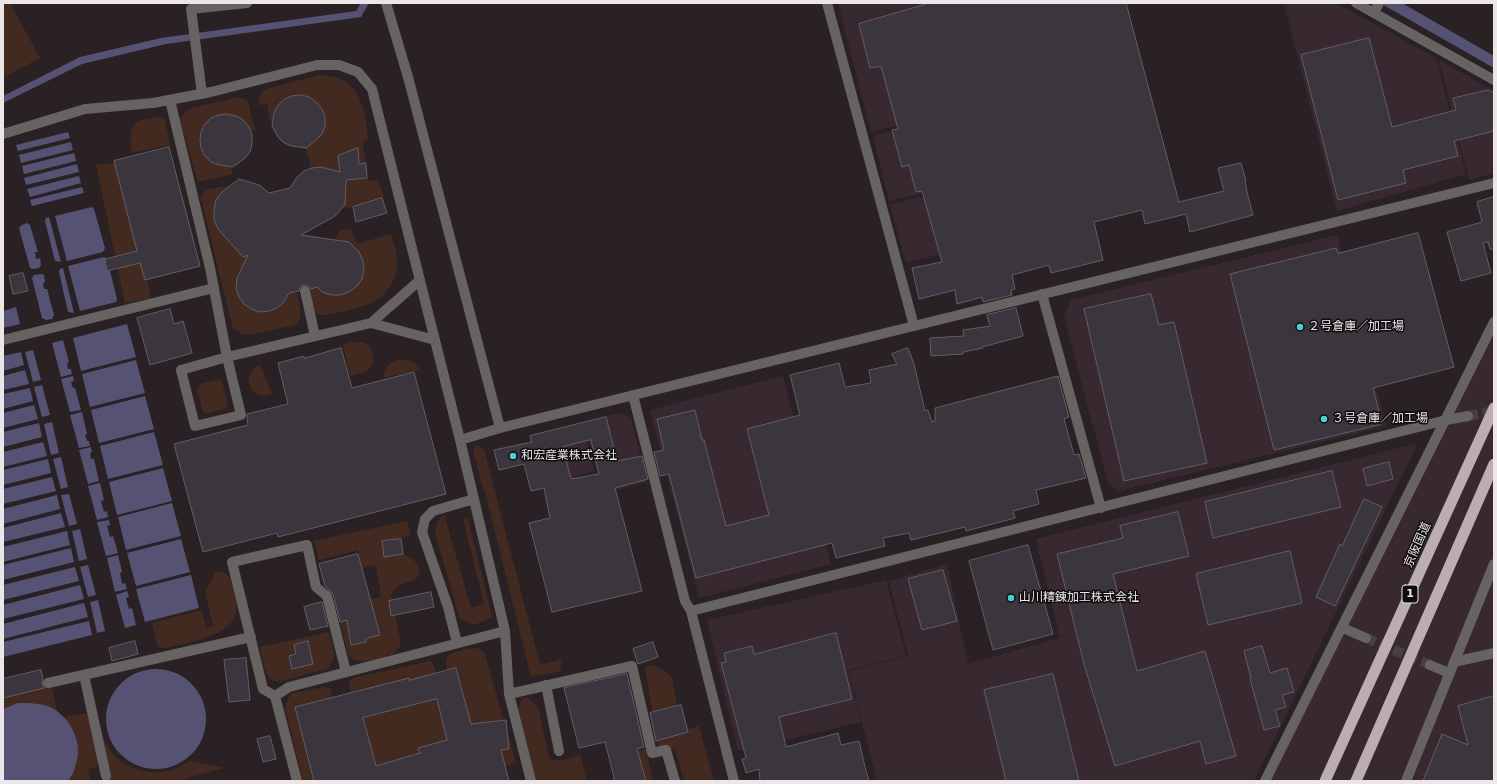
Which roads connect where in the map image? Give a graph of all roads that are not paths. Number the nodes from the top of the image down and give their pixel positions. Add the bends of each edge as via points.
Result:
1 (247, 3) edge
2 (388, 3) edge
3 (827, 3) edge
4 (1356, 3) edge
5 (1377, 7) edge
6 (1494, 80) edge
7 (202, 94) junction
8 (170, 100) junction
9 (3, 134) edge
10 (1494, 183) edge
11 (420, 280) junction
12 (214, 288) junction
13 (305, 291) dead end
14 (1042, 294) junction
15 (1494, 322) edge
16 (371, 323) junction
17 (914, 326) junction
18 (314, 336) junction
19 (3, 340) edge
20 (435, 340) junction
21 (227, 357) junction
22 (633, 395) junction
23 (1494, 408) edge
24 (1468, 416) tunnel mouth
25 (1446, 420) junction
26 (500, 428) junction
27 (460, 440) junction
28 (1494, 464) edge
29 (474, 499) junction
30 (1101, 508) junction
31 (1494, 564) edge
32 (691, 611) junction
33 (1342, 628) junction
34 (505, 632) junction
35 (251, 637) junction
36 (1366, 638) tunnel mouth
37 (457, 643) junction
38 (1494, 653) edge
39 (1454, 662) junction
40 (1430, 665) tunnel mouth
41 (346, 672) junction
42 (1449, 673) junction
43 (84, 675) junction
44 (48, 683) dead end
45 (546, 685) junction
46 (509, 694) junction
47 (275, 696) junction
48 (559, 752) dead end
49 (106, 776) dead end
50 (297, 781) edge
51 (531, 781) edge
52 (675, 781) edge
53 (734, 781) edge
54 (1265, 781) edge
55 (1325, 781) edge
56 (1356, 781) edge
57 (1406, 781) edge

1 - 7 street via 191,9
2 - 26 street
3 - 17 street
4 - 5 street
5 - 6 street
7 - 8 street
7 - 11 street via 317,65 339,65 358,72 372,89
8 - 9 street via 85,109
8 - 12 street
10 - 14 street
11 - 16 street
11 - 20 street
12 - 19 street
12 - 21 street
13 - 18 street
14 - 17 street
14 - 30 street
15 - 25 street
16 - 18 street
16 - 20 street
17 - 22 street
18 - 21 street
20 - 27 street
21 - 21 street via 240,415 195,426 181,370
22 - 26 street
22 - 32 street via 685,601
23 - 55 highway, 京阪国道 / 1
24 - 25 street
25 - 30 street
25 - 33 street
26 - 27 street
27 - 29 street
28 - 56 highway, 1
29 - 34 street
29 - 37 street via 433,511 425,519 422,532 448,606
30 - 32 street
31 - 39 street
32 - 53 street
33 - 36 street
33 - 54 street
34 - 37 street
34 - 46 street
35 - 41 street via 232,562 307,545 316,587 327,596
35 - 43 street
35 - 47 street via 264,689
37 - 41 street
38 - 39 street
39 - 42 street
40 - 42 street
41 - 47 street via 289,687
42 - 57 street
43 - 44 street
43 - 49 street
45 - 46 street
45 - 48 street
45 - 52 street via 632,666 652,753 666,750
46 - 51 street
47 - 50 street

